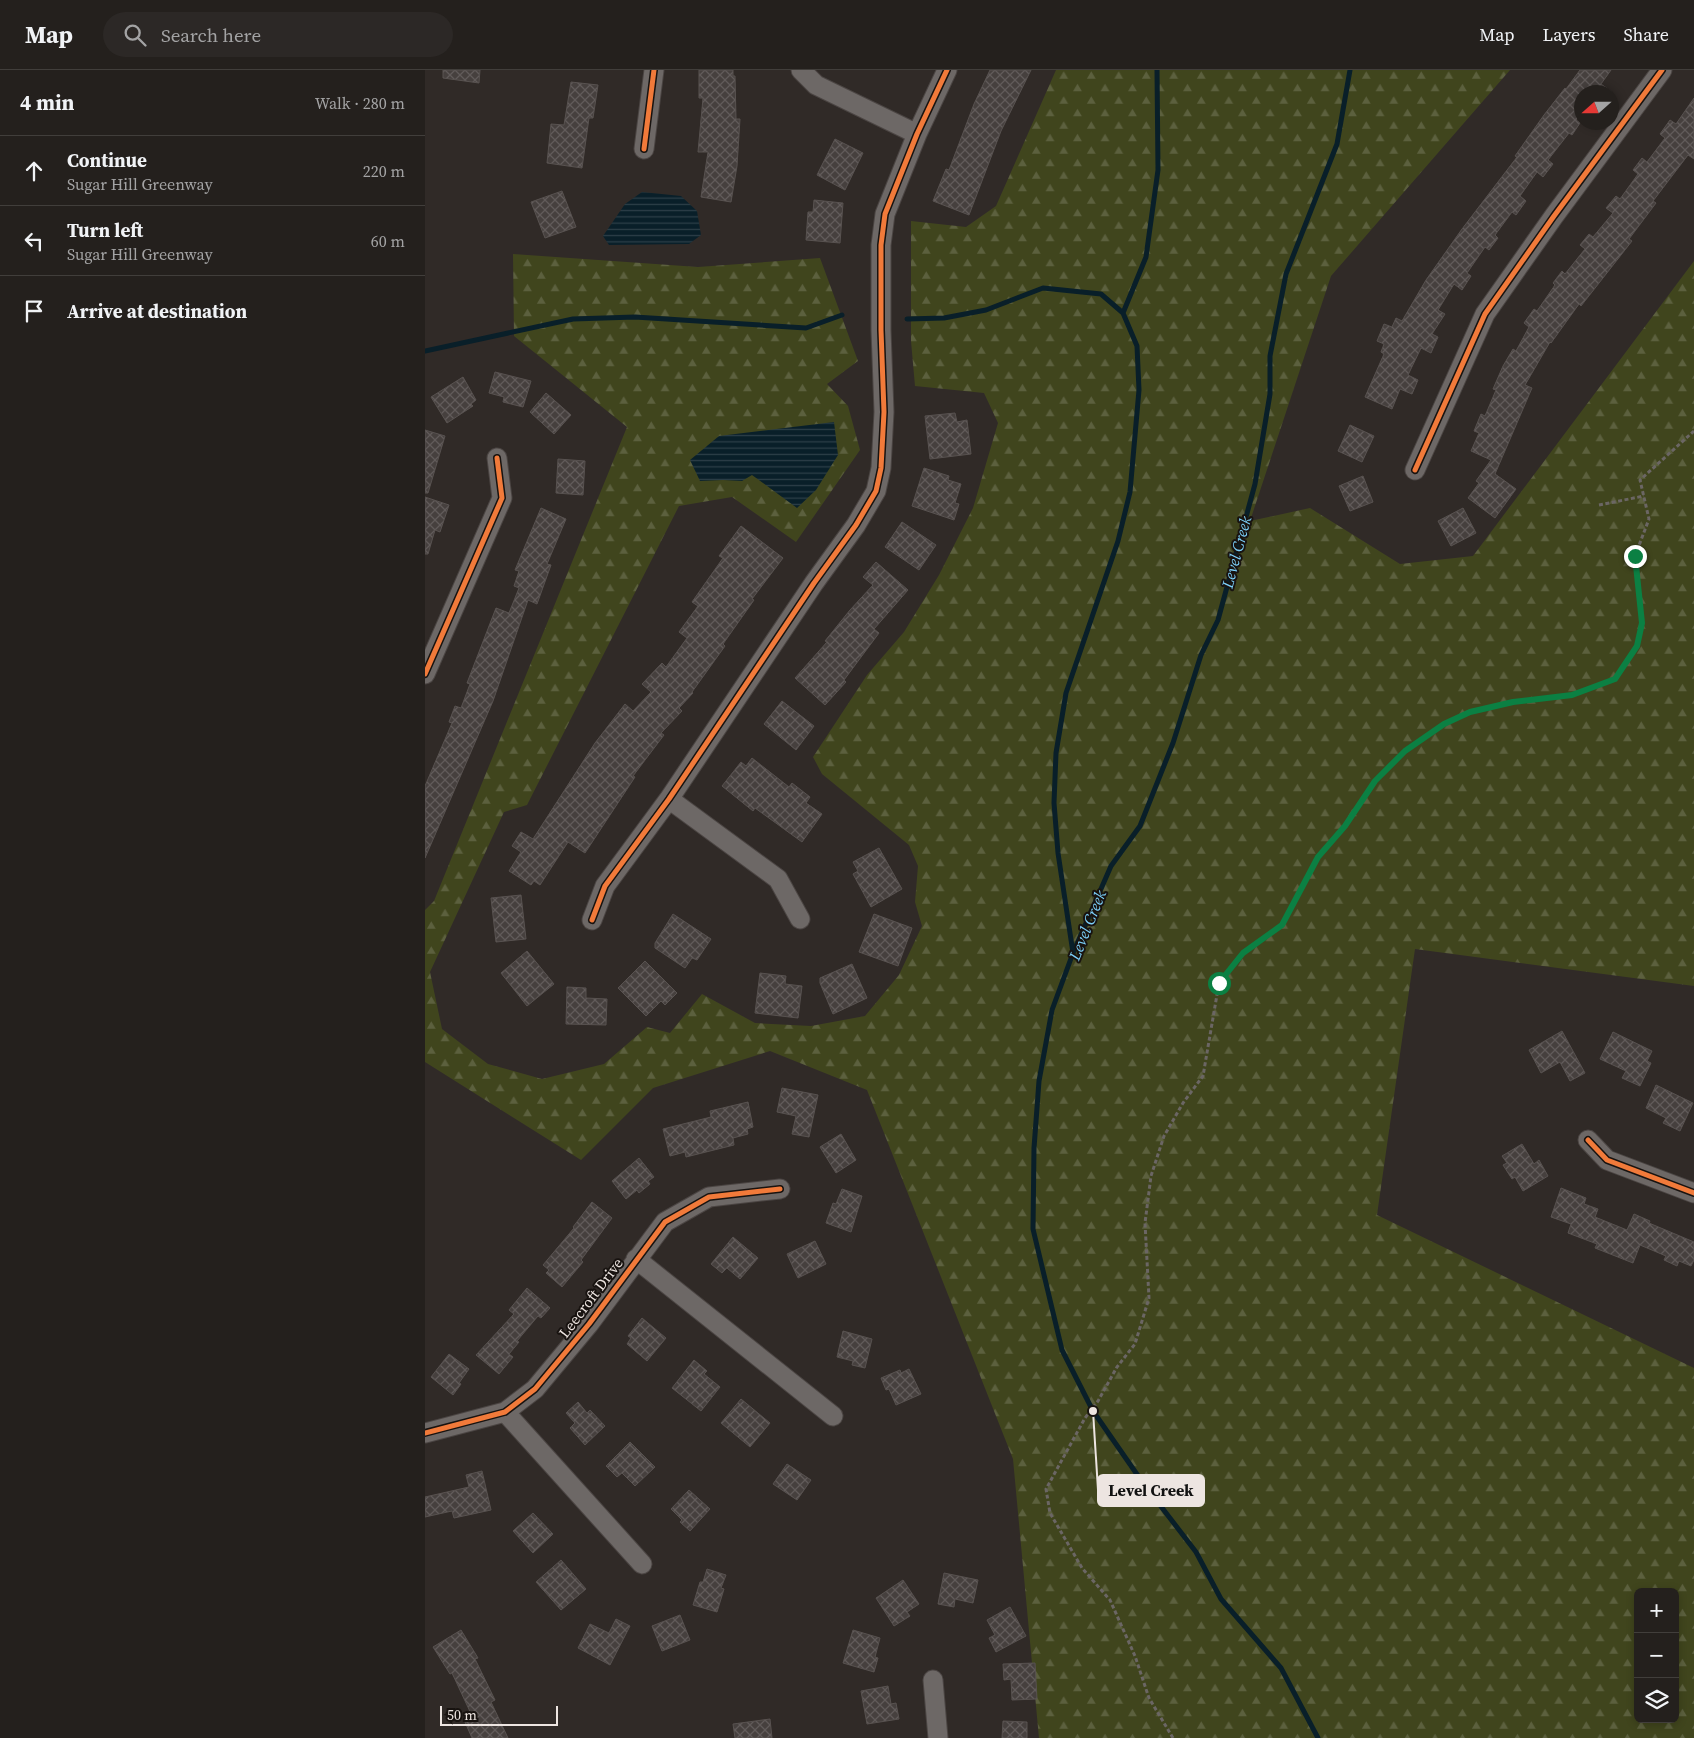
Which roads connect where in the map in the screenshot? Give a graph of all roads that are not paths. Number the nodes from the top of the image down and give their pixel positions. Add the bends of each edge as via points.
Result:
1 (654, 70) edge
2 (801, 70) edge
3 (947, 70) edge
4 (1663, 70) edge
5 (917, 134) junction
6 (644, 149) dead end
7 (497, 458) dead end
8 (1415, 470) dead end
9 (425, 674) edge
10 (669, 799) junction
11 (800, 919) dead end
12 (592, 920) dead end
13 (1588, 1140) dead end
14 (780, 1189) dead end
15 (1694, 1193) edge
16 (637, 1259) junction
17 (505, 1412) junction
18 (833, 1416) dead end
19 (425, 1434) edge
20 (642, 1564) dead end
21 (933, 1680) dead end
22 (938, 1738) edge

1 - 6 street
2 - 5 street via 816,85
3 - 5 street
4 - 8 street via 1485,314
5 - 10 street via 885,214 881,246 884,412 881,468 876,491
7 - 9 street via 502,498
10 - 11 street via 778,879
10 - 12 street via 605,886
13 - 15 street via 1607,1160
14 - 16 street, Leecroft Drive via 709,1197 665,1222
16 - 17 street, Leecroft Drive via 535,1389
16 - 18 street
17 - 19 street, Leecroft Drive
17 - 20 street
21 - 22 street

